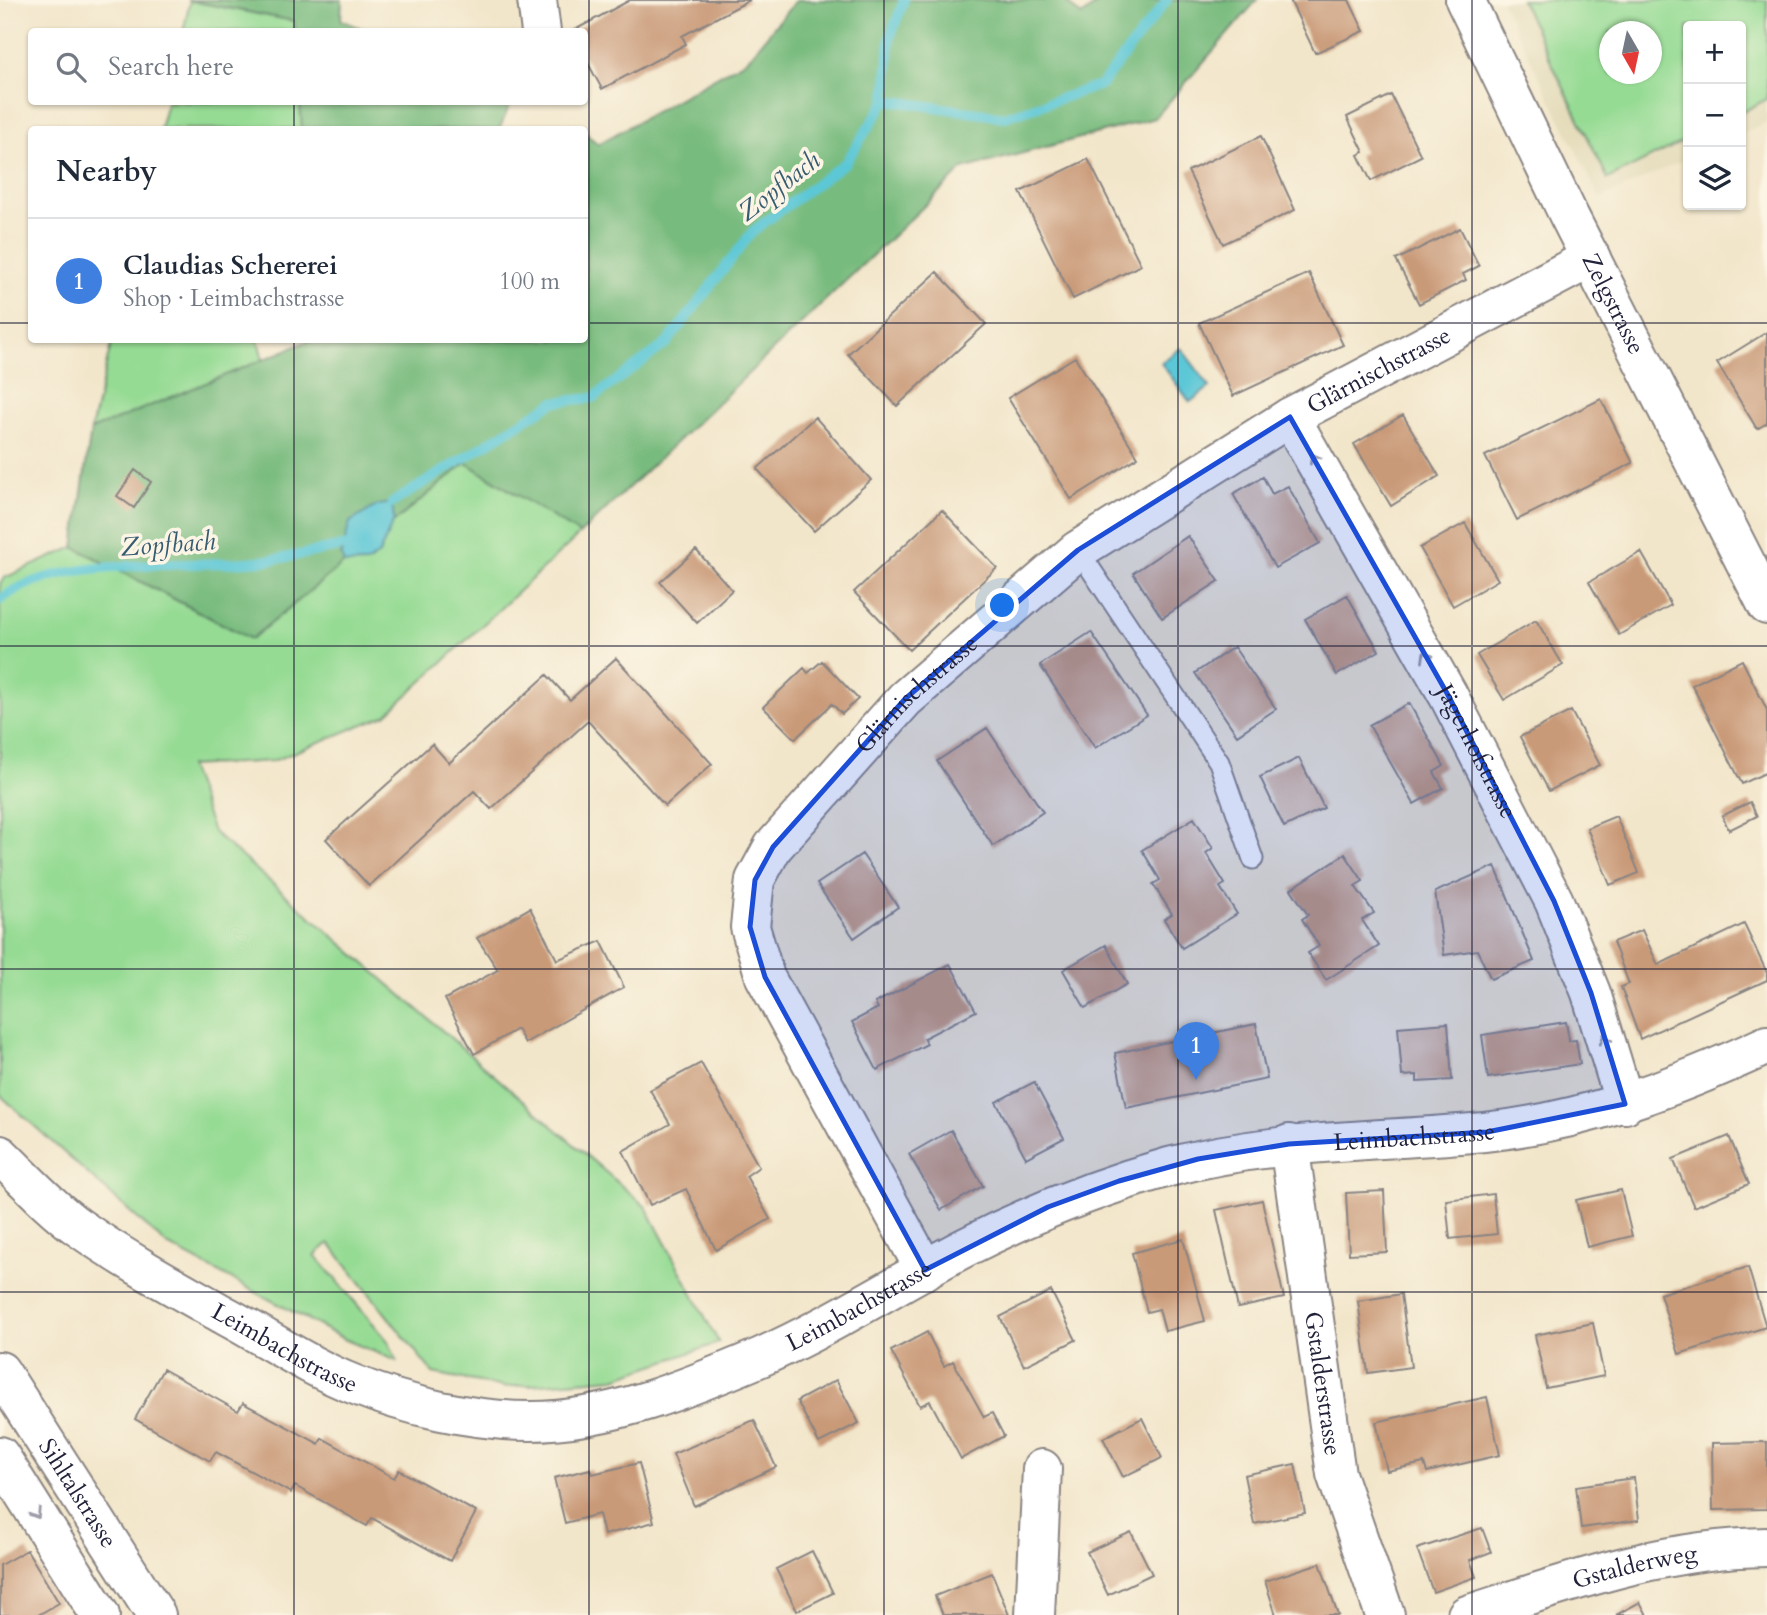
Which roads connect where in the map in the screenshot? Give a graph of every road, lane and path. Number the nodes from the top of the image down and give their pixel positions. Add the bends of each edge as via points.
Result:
1 (537, 0) edge
2 (1465, 0) edge
3 (540, 28) edge
4 (1591, 258) junction
5 (1290, 417) junction
6 (1078, 550) junction
7 (1767, 606) edge
8 (1253, 859) dead end
9 (1767, 1045) edge
10 (1625, 1104) junction
11 (1289, 1144) junction
12 (0, 1155) edge
13 (925, 1269) junction
14 (0, 1371) edge
15 (0, 1456) edge
16 (1042, 1469) dead end
17 (1767, 1547) edge
18 (100, 1615) edge
19 (156, 1615) edge
20 (1035, 1615) edge
21 (1385, 1615) edge
22 (1467, 1615) edge

1 - 3 street
2 - 4 street, Zelgstrasse
4 - 5 street, Glärnischstrasse
4 - 7 street, Zelgstrasse
5 - 6 street, Glärnischstrasse
10 -> 5 street, Jägerhofstrasse via 1591,993 1548,889 1448,695
6 - 8 lane via 1219,762
6 - 13 street, Glärnischstrasse via 905,699 773,847 755,880 750,927 765,977
9 - 10 street, Leimbachstrasse
10 - 11 street, Leimbachstrasse via 1487,1132
11 - 13 street, Leimbachstrasse via 1198,1159 1119,1181 1048,1207
11 - 21 street, Gstalderstrasse via 1336,1474
12 - 13 street, Leimbachstrasse via 74,1224 148,1273 349,1383 404,1402 461,1413 530,1421 655,1398 764,1355
14 - 19 street, Sihltalstrasse
15 -> 18 street
16 - 20 street
17 - 22 street, Gstalderweg via 1706,1549 1620,1566

